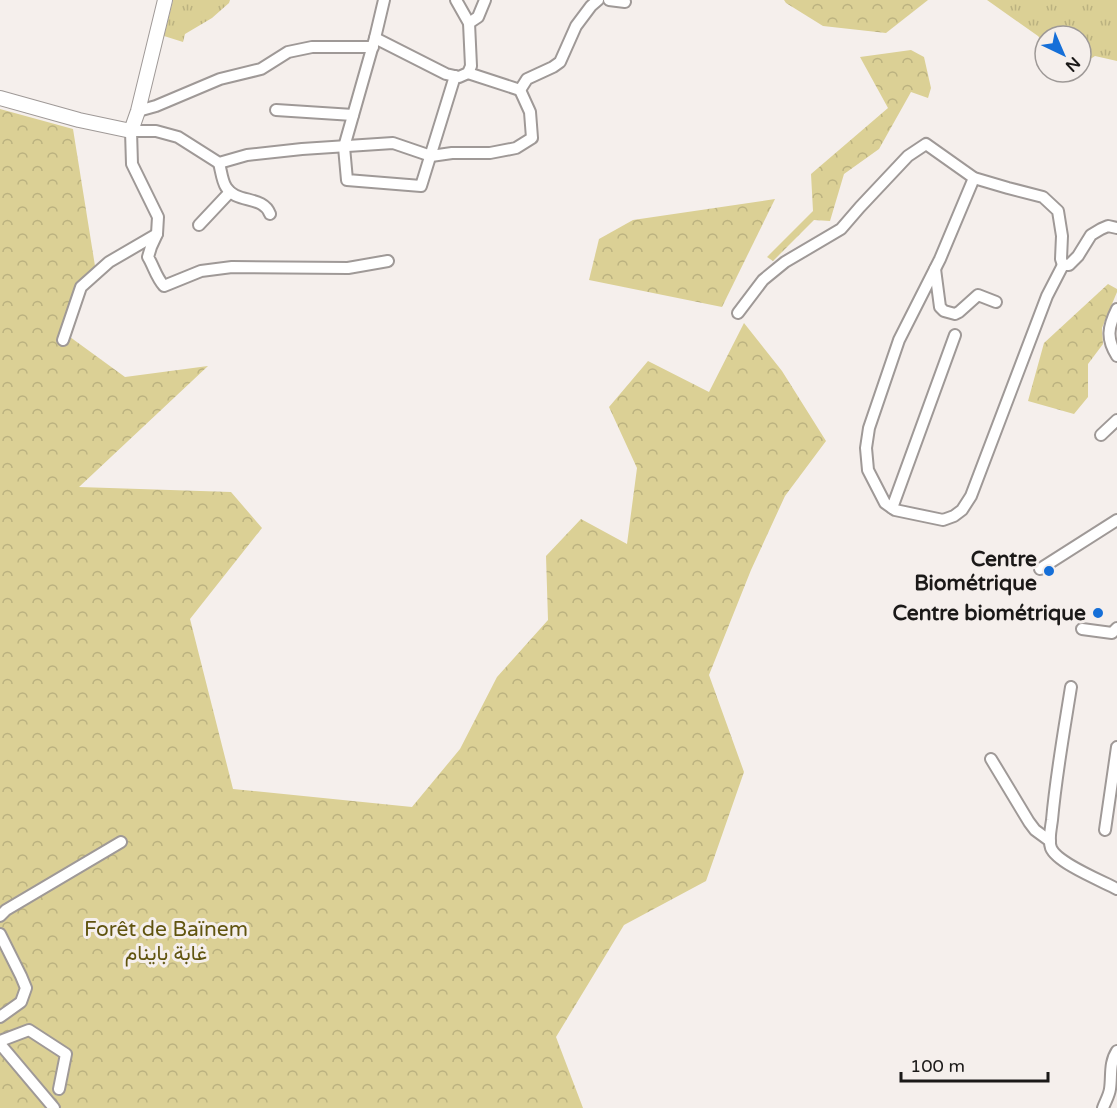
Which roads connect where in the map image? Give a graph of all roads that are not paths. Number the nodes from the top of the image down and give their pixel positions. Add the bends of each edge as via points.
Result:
1 (165, 0) edge
2 (384, 0) edge
3 (456, 0) edge
4 (485, 0) edge
5 (598, 0) edge
6 (609, 0) edge
7 (625, 2) dead end
8 (469, 23) junction
9 (374, 42) junction
10 (468, 73) junction
11 (455, 76) junction
12 (520, 90) junction
13 (0, 98) edge
14 (276, 110) dead end
15 (138, 111) junction
16 (353, 115) junction
17 (131, 131) junction
18 (344, 147) junction
19 (430, 156) junction
20 (219, 163) junction
21 (974, 178) junction
22 (230, 192) junction
23 (270, 214) dead end
24 (199, 225) dead end
25 (1117, 228) edge
26 (157, 234) junction
27 (388, 261) dead end
28 (1063, 265) junction
29 (935, 269) junction
30 (996, 302) dead end
31 (1117, 309) edge
32 (738, 313) dead end
33 (955, 335) dead end
34 (63, 340) dead end
35 (1117, 356) edge
36 (1117, 420) edge
37 (1101, 435) dead end
38 (892, 508) junction
39 (1117, 520) edge
40 (1040, 569) dead end
41 (1117, 628) edge
42 (1082, 629) dead end
43 (1071, 687) dead end
44 (1117, 747) edge
45 (991, 759) dead end
46 (1113, 797) edge
47 (1105, 830) dead end
48 (1050, 841) junction
49 (121, 842) dead end
50 (1117, 889) edge
51 (0, 916) edge
52 (0, 934) edge
53 (0, 1017) edge
54 (0, 1043) edge
55 (1117, 1051) edge
56 (59, 1089) dead end
57 (54, 1108) edge
58 (1103, 1108) edge

1 - 15 street
2 - 9 street
3 - 8 street
4 - 8 street via 478,17
5 - 12 street via 576,26 560,62 527,79
6 - 7 street
8 - 10 street
9 - 11 street
9 - 15 street via 288,52 261,69 220,79
9 - 16 street
10 - 11 street
10 - 12 street
11 - 19 street
12 - 19 street via 530,112 532,138 516,148 490,153
13 - 17 street
14 - 16 street
15 - 17 street
16 - 18 street
17 - 20 street via 156,131 178,137
17 - 26 street via 132,164 158,217
18 - 19 street via 393,143
18 - 19 street via 347,180 421,186
18 - 20 street via 247,155
20 - 22 street
21 - 28 street via 1043,196 1058,212
21 - 29 street
21 - 32 street via 926,144 908,156 841,229 785,262 763,280
22 - 23 street via 260,203
22 - 24 street
25 - 28 street via 1108,226 1092,235 1078,256 1069,265
26 - 27 street via 148,257 164,286 201,271 232,267 348,268
26 - 34 street via 110,262 81,287
28 - 38 street via 962,510 943,520
29 - 30 street via 940,307 944,311 955,314 978,295
29 - 38 street via 899,340 869,428 868,470 885,504
31 - 35 street via 1109,338
33 - 38 street
36 - 37 street
39 - 40 street
41 - 42 street via 1112,633
43 - 48 street
44 - 46 street
45 - 48 street via 1029,822
46 - 47 street
48 - 50 street via 1051,849 1071,866
49 - 51 street
52 - 53 street via 26,988 21,1002
54 - 56 street via 29,1030 66,1054
54 - 57 street
55 - 58 street

